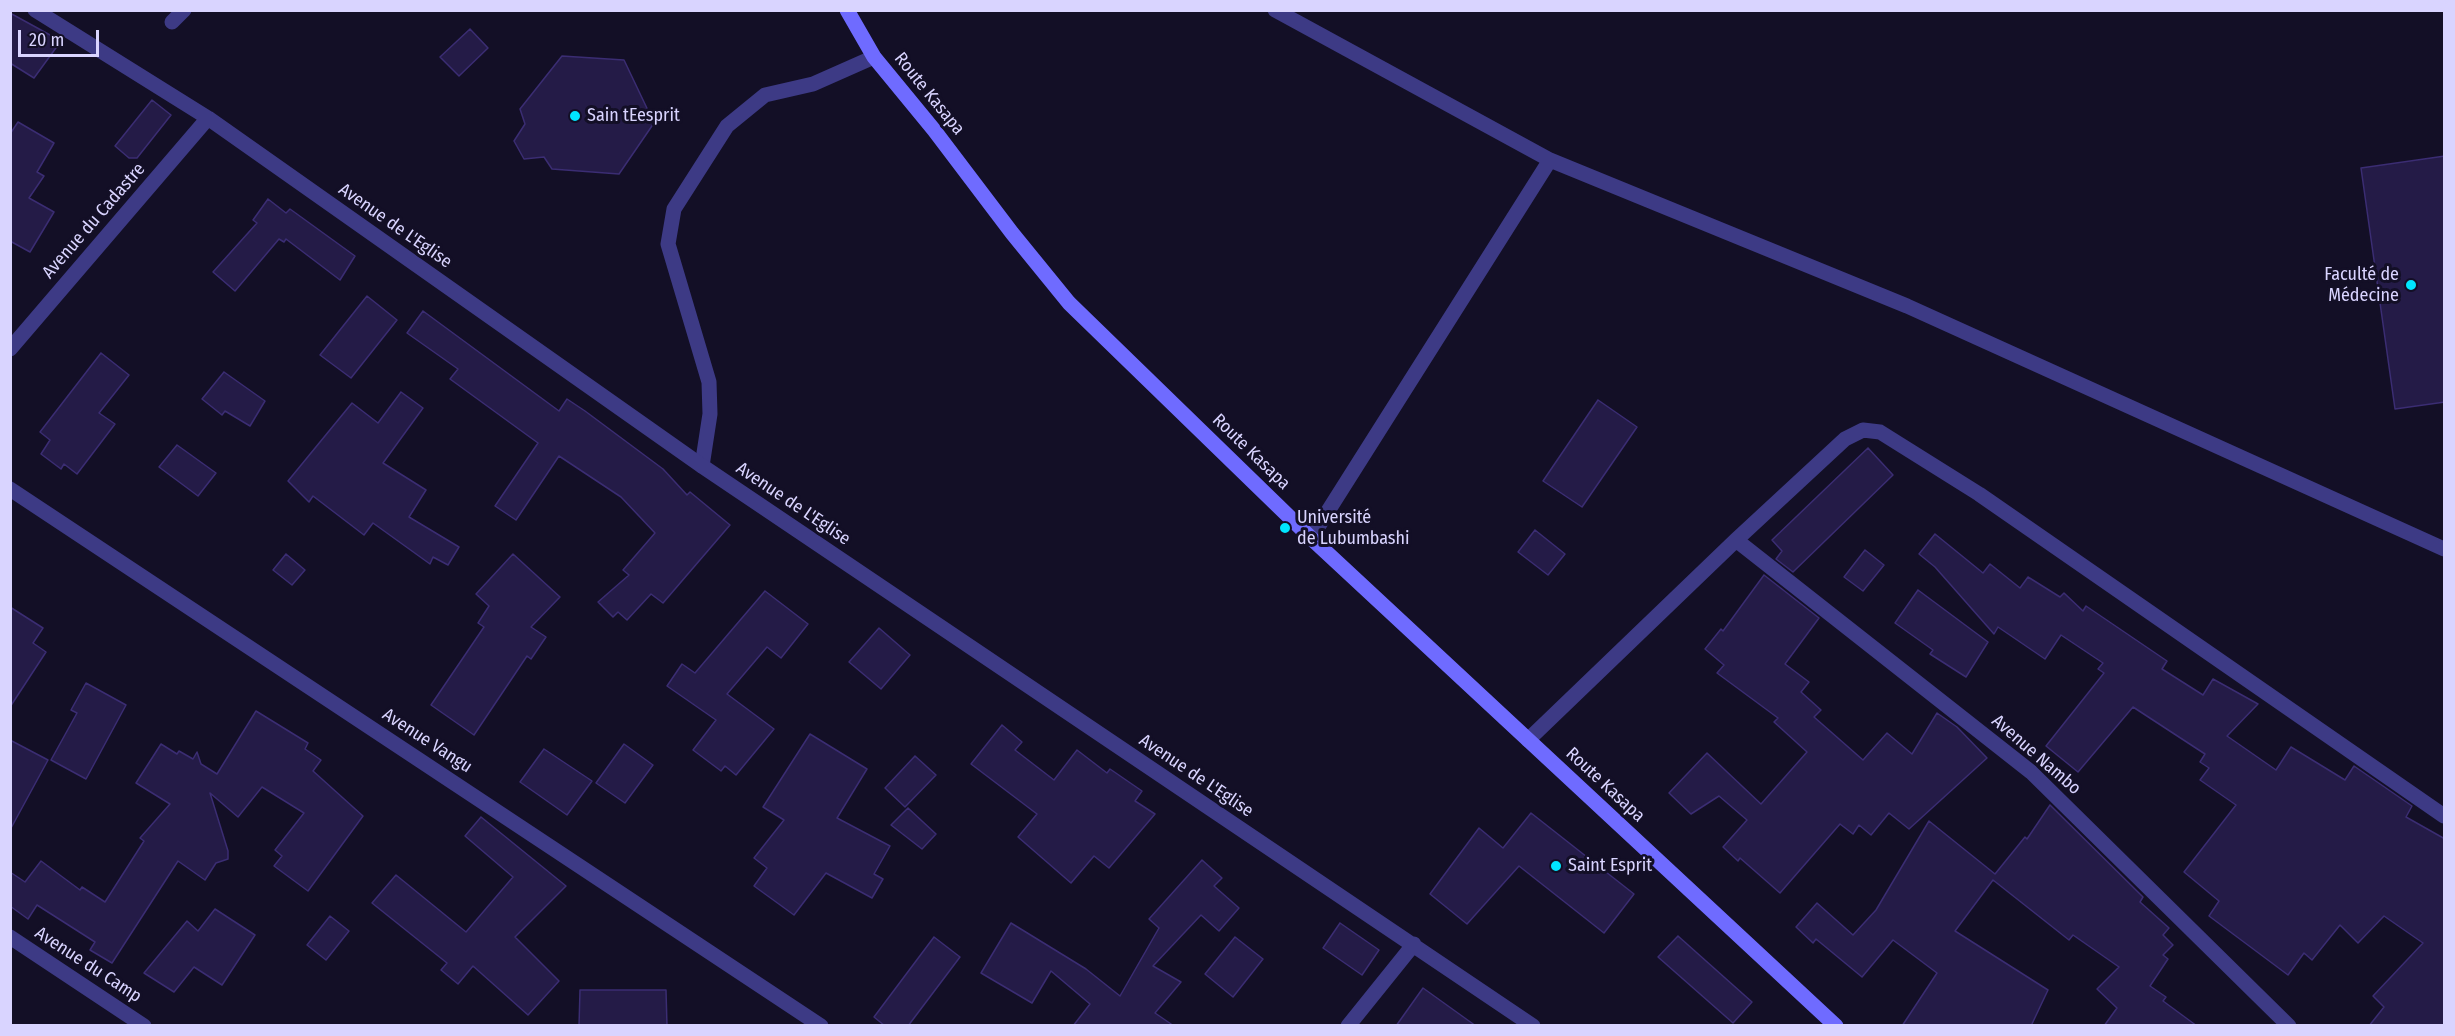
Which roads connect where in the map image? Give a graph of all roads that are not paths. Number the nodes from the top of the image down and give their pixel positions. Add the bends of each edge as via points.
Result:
1 (35, 10) edge
2 (184, 10) edge
3 (846, 10) edge
4 (1275, 10) edge
5 (172, 22) dead end
6 (874, 57) junction
7 (208, 118) junction
8 (1550, 160) junction
9 (10, 349) edge
10 (702, 466) junction
11 (10, 489) edge
12 (1311, 538) junction
13 (1736, 540) junction
14 (2445, 549) edge
15 (1528, 740) junction
16 (2445, 816) edge
17 (10, 937) edge
18 (1414, 944) junction
19 (144, 1026) edge
20 (821, 1026) edge
21 (1348, 1026) edge
22 (1533, 1026) edge
23 (1836, 1026) edge
24 (2289, 1026) edge

1 - 7 street, Avenue de L'Eglise
2 - 5 street
3 - 6 main road, Route Kasapa
4 - 8 street
6 - 10 street via 813,84 765,95 727,126 675,209 668,244 709,382 710,414
6 - 12 main road, Route Kasapa via 1070,303
7 - 9 street, Avenue du Cadastre
7 - 10 street, Avenue de L'Eglise
8 - 12 street
8 - 14 street via 1906,306
10 - 18 street, Avenue de L'Eglise
11 - 20 street, Avenue Vangu
12 - 15 main road, Route Kasapa
13 - 15 street
13 - 16 street via 1845,439 1863,430 1880,432 1979,494
13 - 24 street, Avenue Nambo via 2031,772
15 - 23 main road, Route Kasapa
17 - 19 street, Avenue du Camp
18 - 21 street
18 - 22 street, Avenue de L'Eglise

